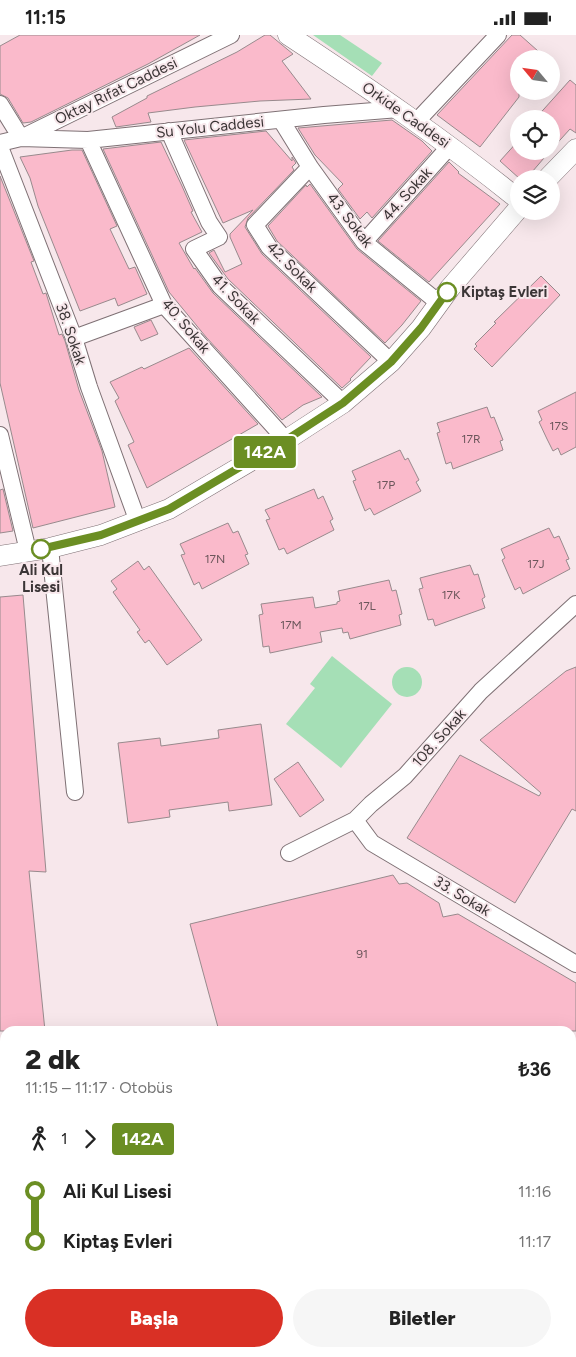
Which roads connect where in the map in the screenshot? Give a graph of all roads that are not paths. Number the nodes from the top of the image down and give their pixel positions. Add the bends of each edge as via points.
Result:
1 (231, 35) edge
2 (288, 35) edge
3 (498, 35) edge
4 (0, 104) edge
5 (399, 109) junction
6 (280, 120) junction
7 (416, 122) junction
8 (169, 131) junction
9 (21, 138) junction
10 (88, 140) junction
11 (0, 143) edge
12 (450, 146) junction
13 (0, 147) edge
14 (576, 149) edge
15 (310, 167) junction
16 (556, 170) edge
17 (510, 193) edge
18 (510, 220) edge
19 (364, 242) junction
20 (439, 303) junction
21 (164, 305) junction
22 (74, 338) junction
23 (391, 362) junction
24 (343, 403) junction
25 (0, 435) edge
26 (286, 440) junction
27 (138, 522) junction
28 (50, 548) junction
29 (28, 551) junction
30 (0, 556) edge
31 (573, 612) edge
32 (75, 792) dead end
33 (355, 820) junction
34 (289, 853) dead end
35 (576, 963) edge

1 - 9 street, Oktay Rıfat Caddesi
2 - 5 street, Orkide Caddesi
3 - 7 street
4 - 9 street
5 - 6 street, Su Yolu Caddesi
5 - 7 street, Orkide Caddesi
6 - 8 street, Su Yolu Caddesi
6 - 15 street, 43. Sokak
7 - 12 street, Orkide Caddesi
8 - 10 street, Su Yolu Caddesi
8 - 24 street, 41. Sokak via 209,222 219,237 194,249 220,287
9 - 10 street, Su Yolu Caddesi
9 - 11 street, Oktay Rıfat Caddesi
10 - 21 street, 40. Sokak
12 - 17 street, Orkide Caddesi
12 - 19 street, 44. Sokak
13 - 22 street, 38. Sokak
14 - 16 street
15 - 19 street, 43. Sokak
15 - 23 street, 42. Sokak via 255,225 269,247
18 - 20 street
19 - 20 street, 43. Sokak
20 - 23 street
21 - 22 street
21 - 26 street, 40. Sokak
22 - 27 street, 38. Sokak
23 - 24 street
24 - 26 street
25 - 29 street
26 - 27 street via 169,509
27 - 28 street
28 - 29 street
28 - 32 street
29 - 30 street
31 - 33 street, 108. Sokak via 481,691 405,776
33 - 34 street, 108. Sokak
33 - 35 street, 33. Sokak via 372,843

